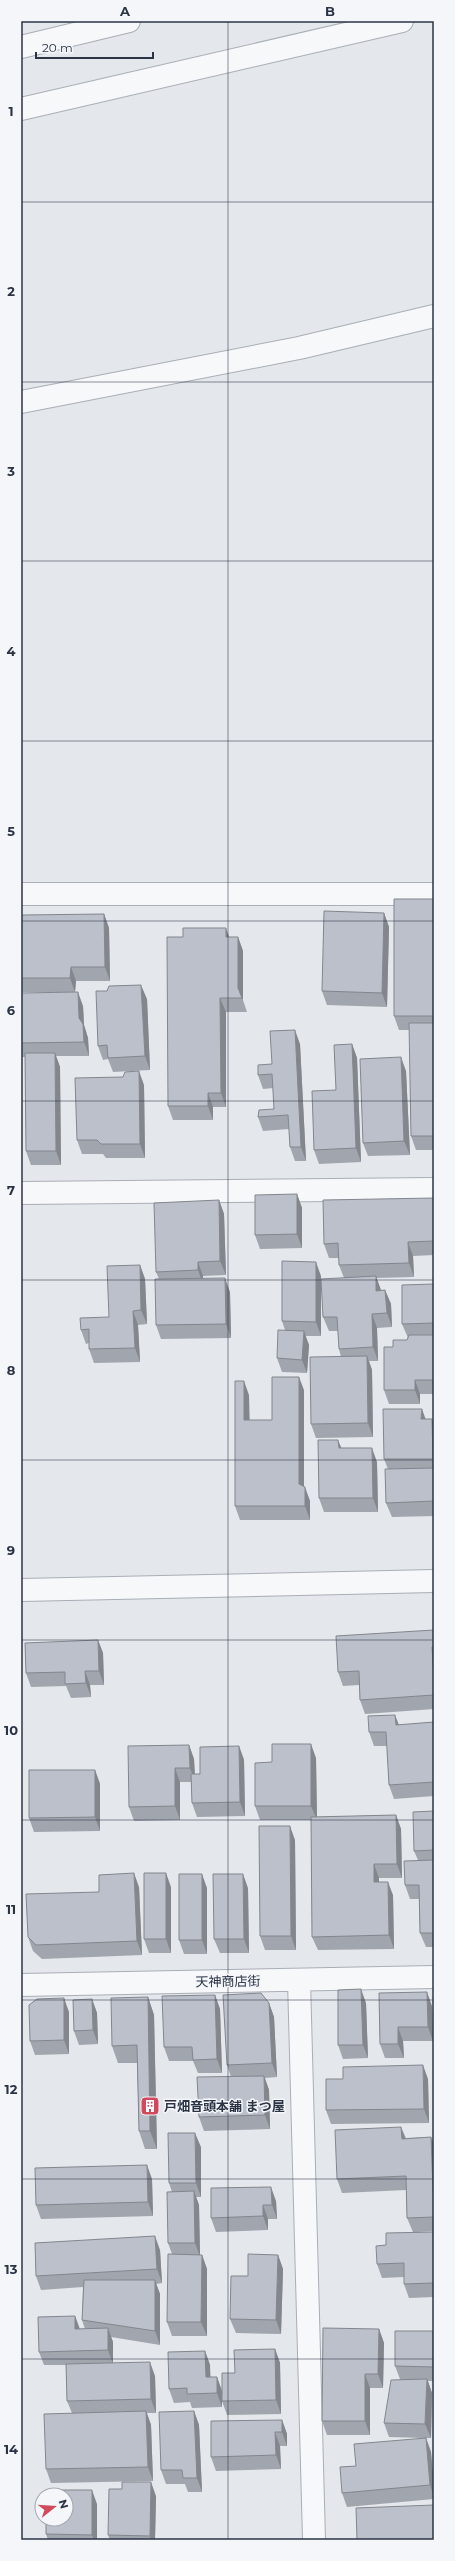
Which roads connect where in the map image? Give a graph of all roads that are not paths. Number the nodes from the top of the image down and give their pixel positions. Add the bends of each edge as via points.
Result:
1 (129, 21) edge
2 (402, 21) edge
3 (21, 47) edge
4 (21, 109) edge
5 (434, 316) edge
6 (21, 402) edge
7 (21, 894) edge
8 (434, 894) edge
9 (434, 1189) edge
10 (21, 1193) edge
11 (434, 1581) edge
12 (21, 1590) edge
13 (434, 1977) edge
14 (299, 1980) junction
15 (21, 1985) edge
16 (314, 2540) edge

1 - 3 street
2 - 4 street
5 - 6 street via 298,348
7 - 8 street
9 - 10 street
11 - 12 street
13 - 14 street, 天神商店街
14 - 15 street, 天神商店街
14 - 16 street

